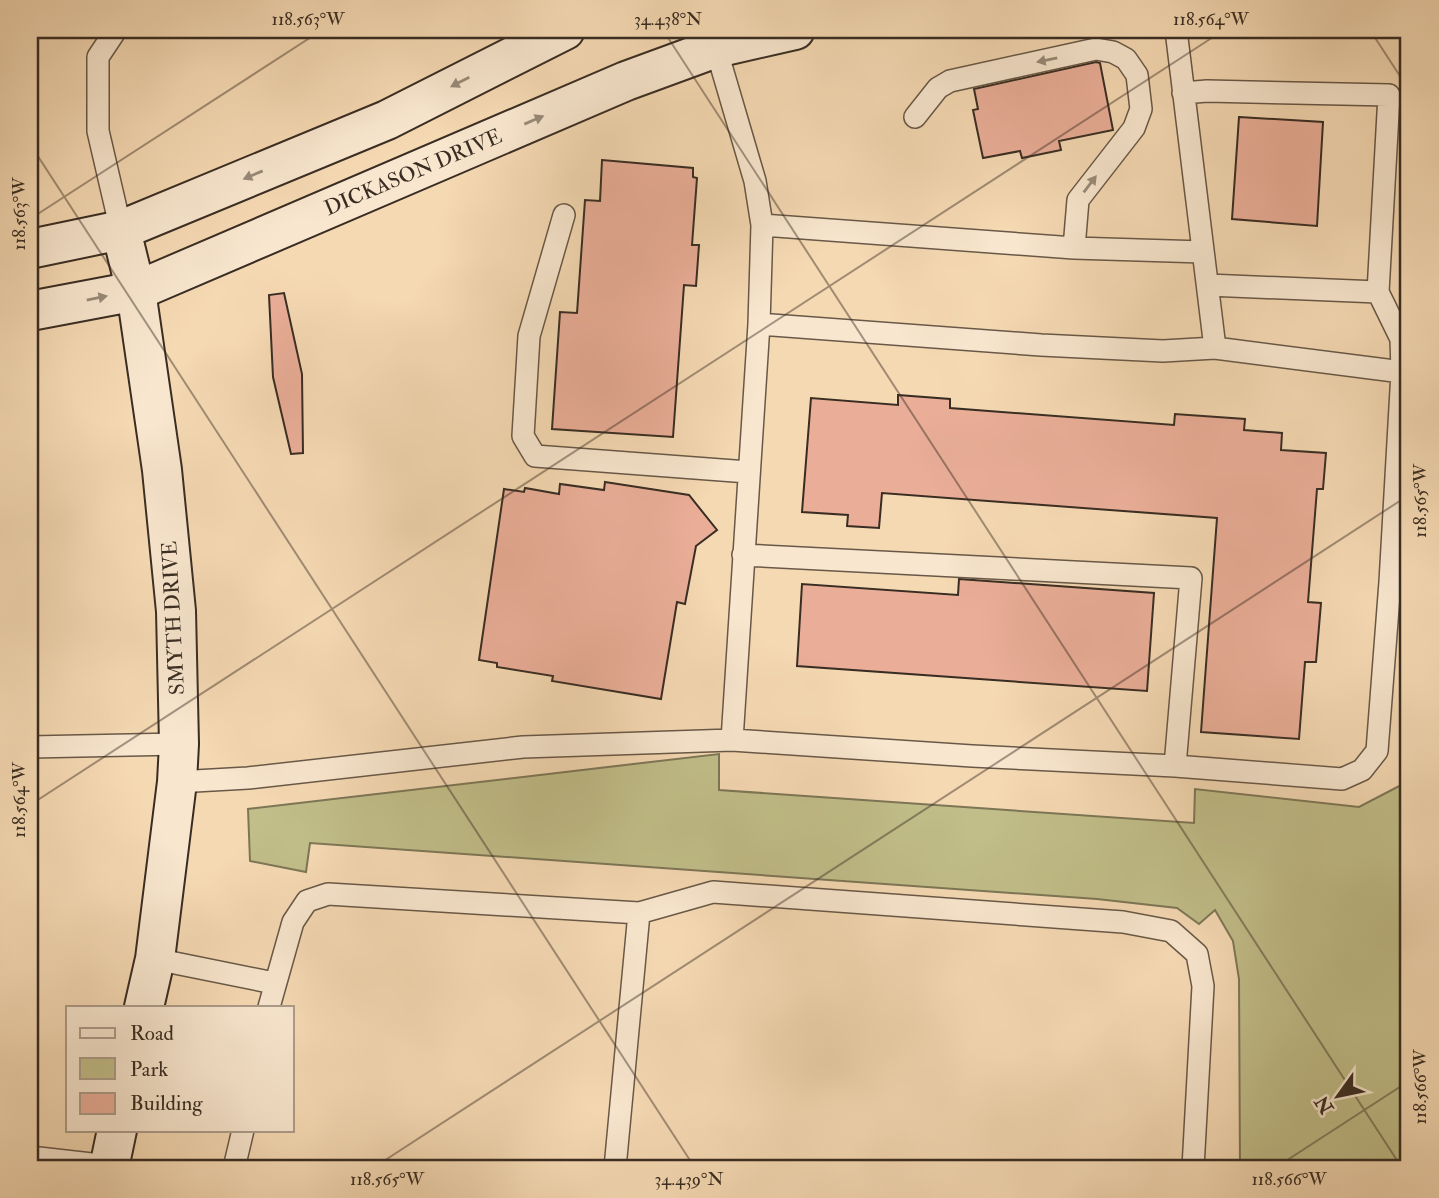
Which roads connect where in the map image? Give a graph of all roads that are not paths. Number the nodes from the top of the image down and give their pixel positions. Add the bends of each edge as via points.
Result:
1 (565, 30) edge
2 (795, 30) edge
3 (1177, 30) edge
4 (111, 32) edge
5 (713, 39) edge
6 (1183, 93) junction
7 (915, 117) dead end
8 (564, 215) dead end
9 (762, 225) junction
10 (121, 230) junction
11 (1074, 248) junction
12 (30, 249) edge
13 (1203, 252) junction
14 (1208, 285) junction
15 (136, 291) junction
16 (1378, 292) junction
17 (30, 311) edge
18 (759, 324) junction
19 (1405, 340) edge
20 (1215, 348) junction
21 (1402, 372) junction
22 (748, 472) junction
23 (743, 555) junction
24 (732, 740) junction
25 (179, 744) junction
26 (30, 747) edge
27 (1175, 766) junction
28 (177, 782) junction
29 (639, 913) junction
30 (155, 959) junction
31 (274, 983) junction
32 (144, 1006) edge
33 (269, 1006) edge
34 (243, 1132) edge
35 (112, 1155) edge
36 (30, 1157) edge
37 (234, 1168) edge
38 (615, 1168) edge
39 (1193, 1168) edge

1 -> 10 street via 387,120
2 - 5 street, DICKASON DRIVE
3 - 6 lane
4 - 10 lane via 98,57 98,131
5 - 9 lane via 752,170
15 -> 5 street, DICKASON DRIVE via 626,81
6 - 13 lane
6 - 16 lane via 1389,95
11 -> 7 lane via 1078,200 1134,128 1141,109 1136,75 1126,59 1096,49 950,81 937,88
8 - 22 lane via 529,336 523,436 535,456
9 - 11 lane
9 - 18 lane
10 - 12 street
10 - 15 street, SMYTH DRIVE
11 - 13 lane
13 - 14 lane
14 - 16 lane
14 - 20 lane
17 -> 15 street, DICKASON DRIVE
15 - 25 street, SMYTH DRIVE via 162,470 176,611
16 - 19 lane
18 - 20 lane via 1041,345 1163,351
18 - 22 lane
19 - 21 lane
20 - 21 lane
21 - 27 lane via 1377,751 1362,769 1342,779
22 - 23 lane
23 - 24 lane
23 - 27 lane via 1191,578
24 - 27 lane
24 - 28 lane via 523,747
25 - 26 lane
25 - 28 street, SMYTH DRIVE
28 - 30 street, SMYTH DRIVE
29 - 31 lane via 328,894 307,901 293,922
29 - 38 lane
29 - 39 lane via 713,892 1123,922 1171,931 1196,954 1203,986
30 - 31 lane
30 - 32 street, SMYTH DRIVE
31 - 33 lane
34 - 37 lane
35 - 36 lane

